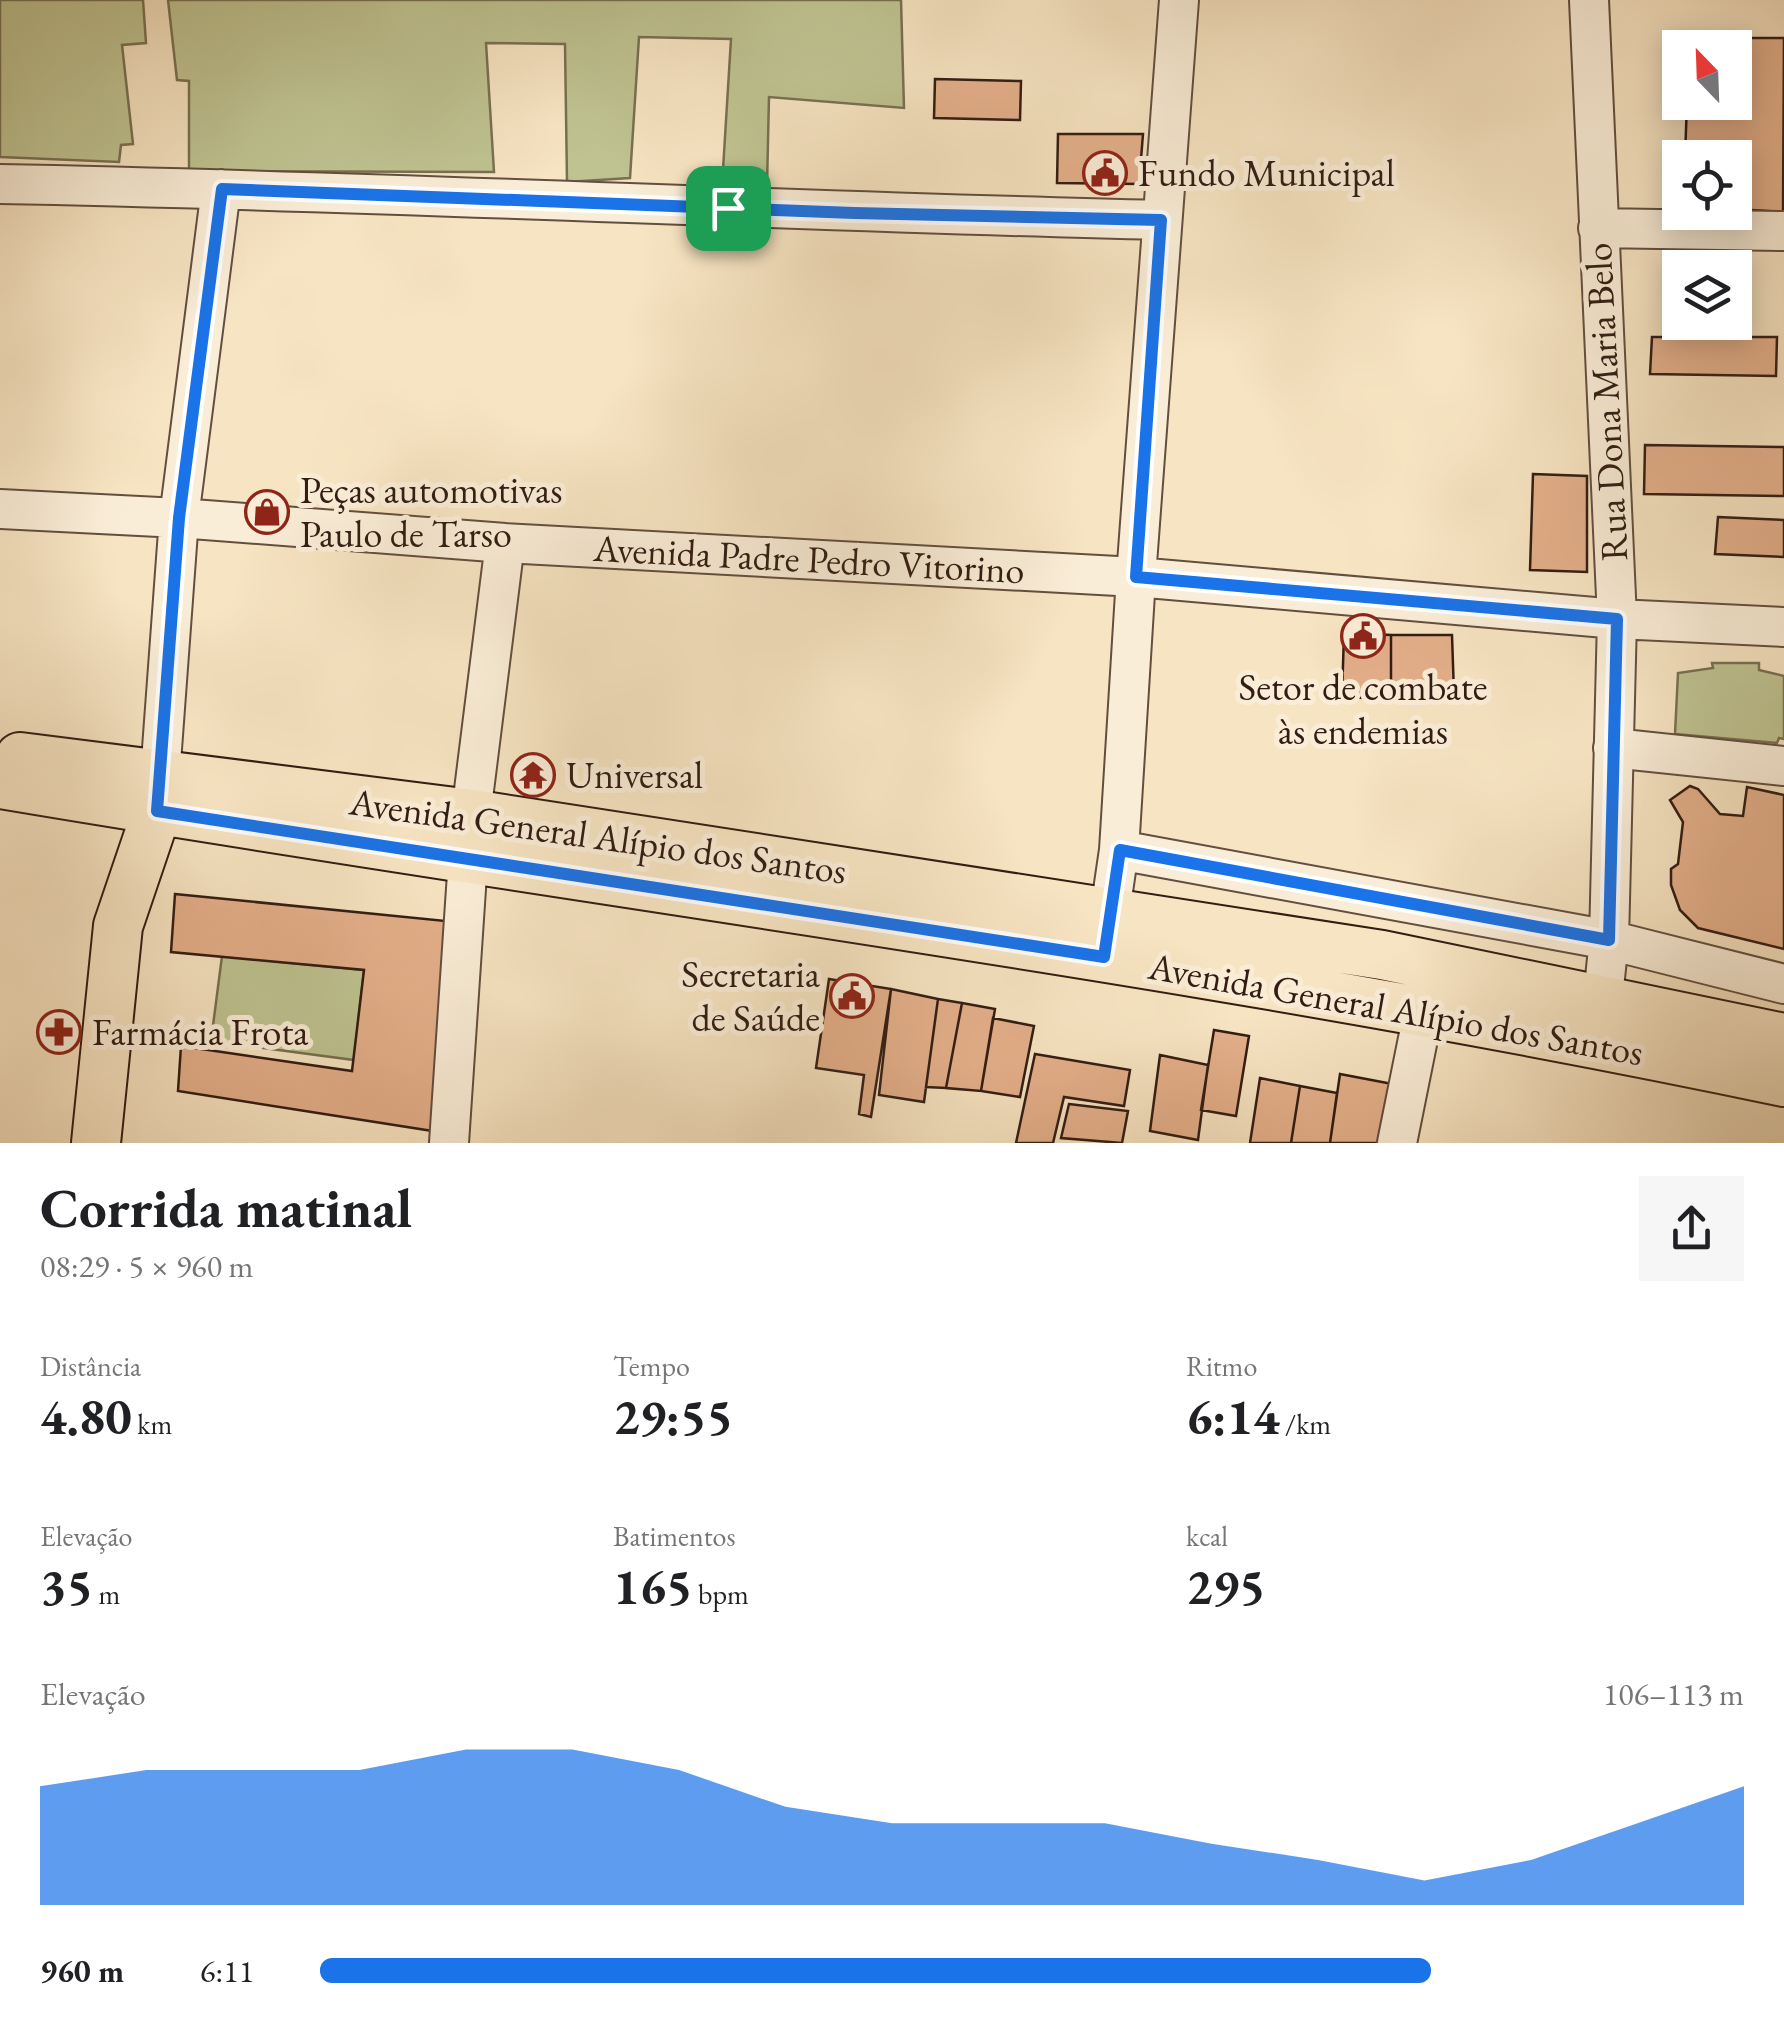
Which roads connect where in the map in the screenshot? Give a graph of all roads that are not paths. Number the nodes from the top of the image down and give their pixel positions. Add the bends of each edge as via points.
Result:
1 (1179, 0) edge
2 (1589, 0) edge
3 (0, 184) edge
4 (222, 189) junction
5 (1161, 220) junction
6 (1598, 228) junction
7 (1784, 231) edge
8 (0, 510) edge
9 (179, 518) junction
10 (505, 543) junction
11 (1136, 577) junction
12 (1617, 619) junction
13 (1784, 627) edge
14 (1614, 748) junction
15 (0, 755) edge
16 (1784, 766) edge
17 (0, 784) edge
18 (159, 792) junction
19 (469, 836) junction
20 (1120, 850) junction
21 (134, 875) junction
22 (1107, 935) junction
23 (1609, 940) junction
24 (1784, 984) edge
25 (1423, 1014) junction
26 (1601, 1022) junction
27 (1784, 1038) edge
28 (1784, 1082) edge
29 (96, 1143) edge
30 (124, 1143) edge
31 (449, 1143) edge
32 (1397, 1143) edge

1 - 5 street
2 - 6 street, Rua Dona Maria Belo
3 - 4 street
4 - 5 street
4 - 9 street
5 - 11 street
6 - 7 street
6 - 12 street, Rua Dona Maria Belo
8 - 9 street, Avenida Padre Pedro Vitorino
9 - 10 street, Avenida Padre Pedro Vitorino
9 - 18 street
10 - 11 street, Avenida Padre Pedro Vitorino
10 - 19 street
11 - 12 street, Avenida Padre Pedro Vitorino
11 - 20 street
12 - 13 street, Avenida Padre Pedro Vitorino
12 - 14 street, Rua Dona Maria Belo
14 - 16 street
14 - 23 street, Rua Dona Maria Belo
15 - 18 main road, Avenida General Alípio dos Santos
17 - 18 main road, Avenida General Alípio dos Santos
18 - 19 main road, Avenida General Alípio dos Santos
18 - 21 main road
19 - 22 main road, Avenida General Alípio dos Santos
19 - 31 street
20 - 22 street
20 - 23 street
21 - 29 main road via 118,926
21 - 30 main road via 146,930
22 - 25 main road, Avenida General Alípio dos Santos
22 - 26 main road, Avenida General Alípio dos Santos via 1382,955
23 - 24 street
23 - 26 street, Rua Dona Maria Belo
25 - 26 main road, Avenida General Alípio dos Santos
25 - 32 street
26 - 27 main road, Avenida General Alípio dos Santos
26 - 28 main road, Avenida General Alípio dos Santos

